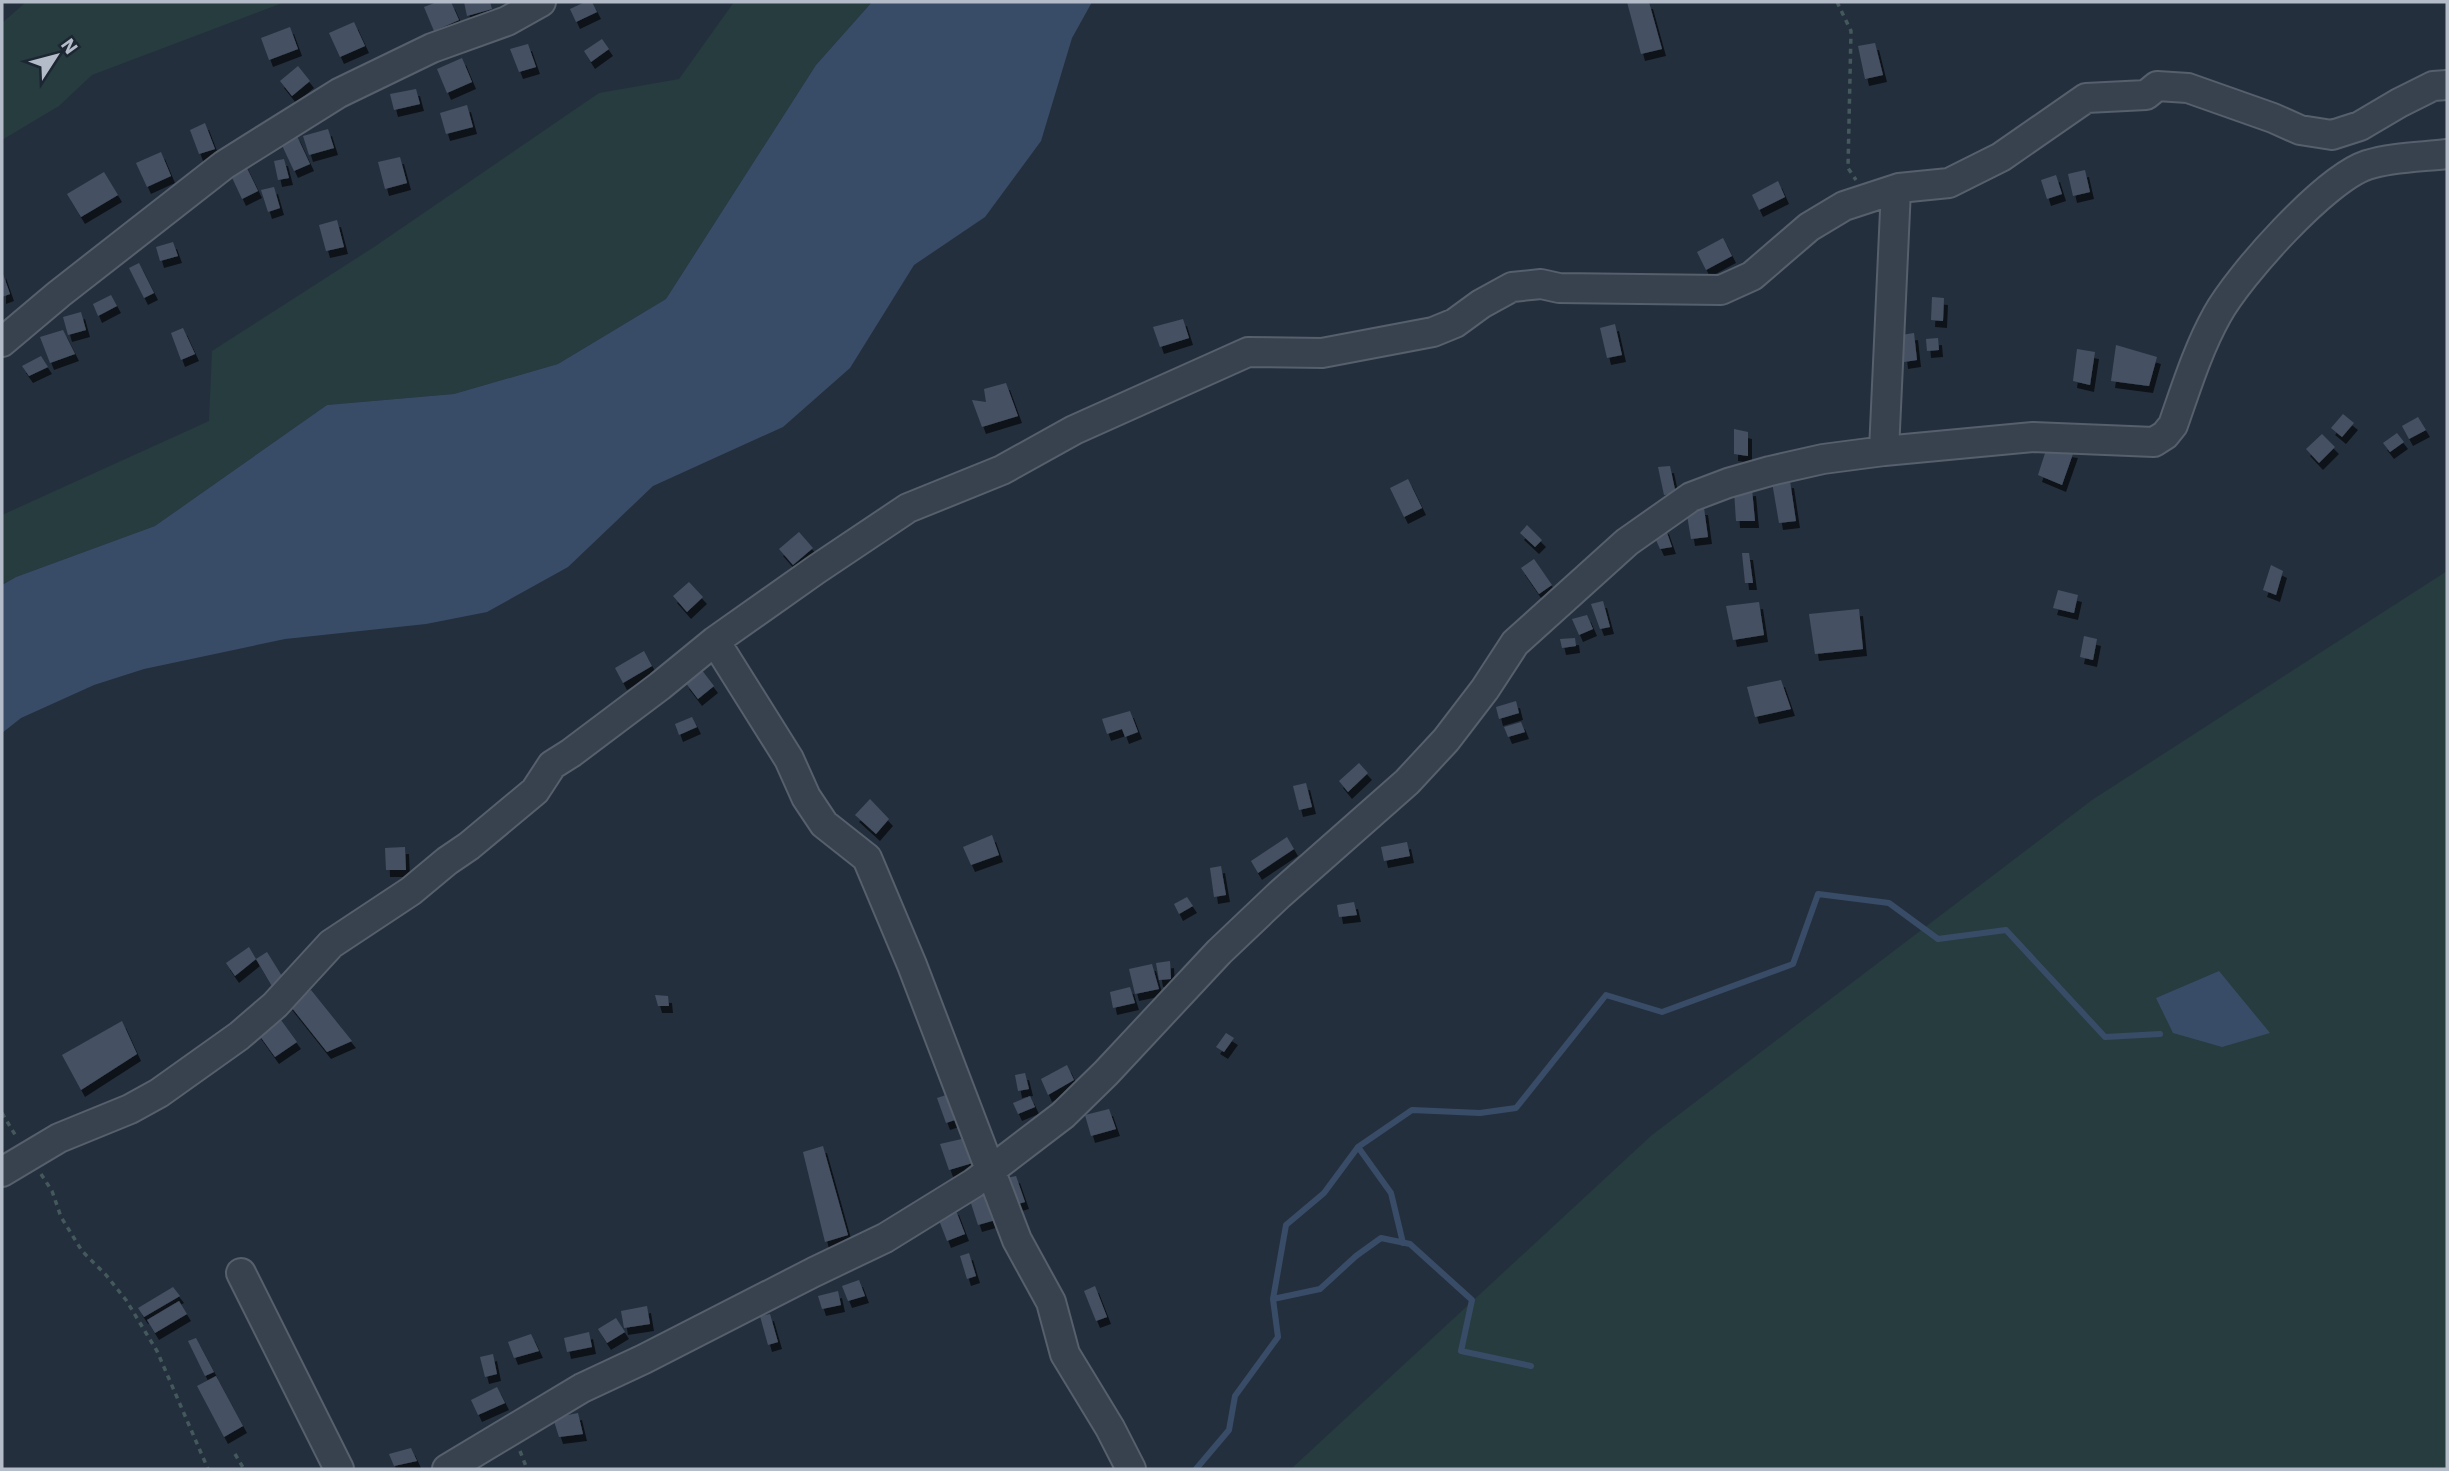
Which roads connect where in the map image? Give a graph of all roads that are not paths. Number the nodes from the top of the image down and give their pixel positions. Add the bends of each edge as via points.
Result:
1 (541, 2) edge
2 (2447, 85) edge
3 (2447, 154) edge
4 (1883, 193) junction
5 (2, 342) edge
6 (1884, 451) junction
7 (715, 641) junction
8 (989, 1170) junction
9 (2, 1172) edge
10 (241, 1273) dead end
11 (339, 1469) edge
12 (447, 1469) edge
13 (1131, 1469) edge

1 - 5 street via 339,93 224,165
2 - 4 street via 2433,86 2360,126 2332,135 2300,130 2188,88 2157,86 2146,95 2086,98 2001,157 1949,183
3 - 6 street via 2369,164 2346,174 2277,237 2218,312 2173,425 2154,442 2033,436
4 - 6 street
4 - 7 street via 1844,206 1809,227 1752,276 1721,290 1512,287 1433,332 1322,353 1248,352 1074,430 1002,470 908,508
6 - 8 street via 1823,459 1728,483 1691,497 1627,542 1515,643 1485,690 1407,782 1219,952 1063,1115
7 - 8 street via 824,824 867,858
7 - 9 street via 552,765 535,791 469,846 331,943 268,1011 239,1035 159,1093 59,1138
8 - 12 street via 885,1238 582,1388
8 - 13 street via 1017,1240 1051,1302 1065,1354
10 - 11 street

